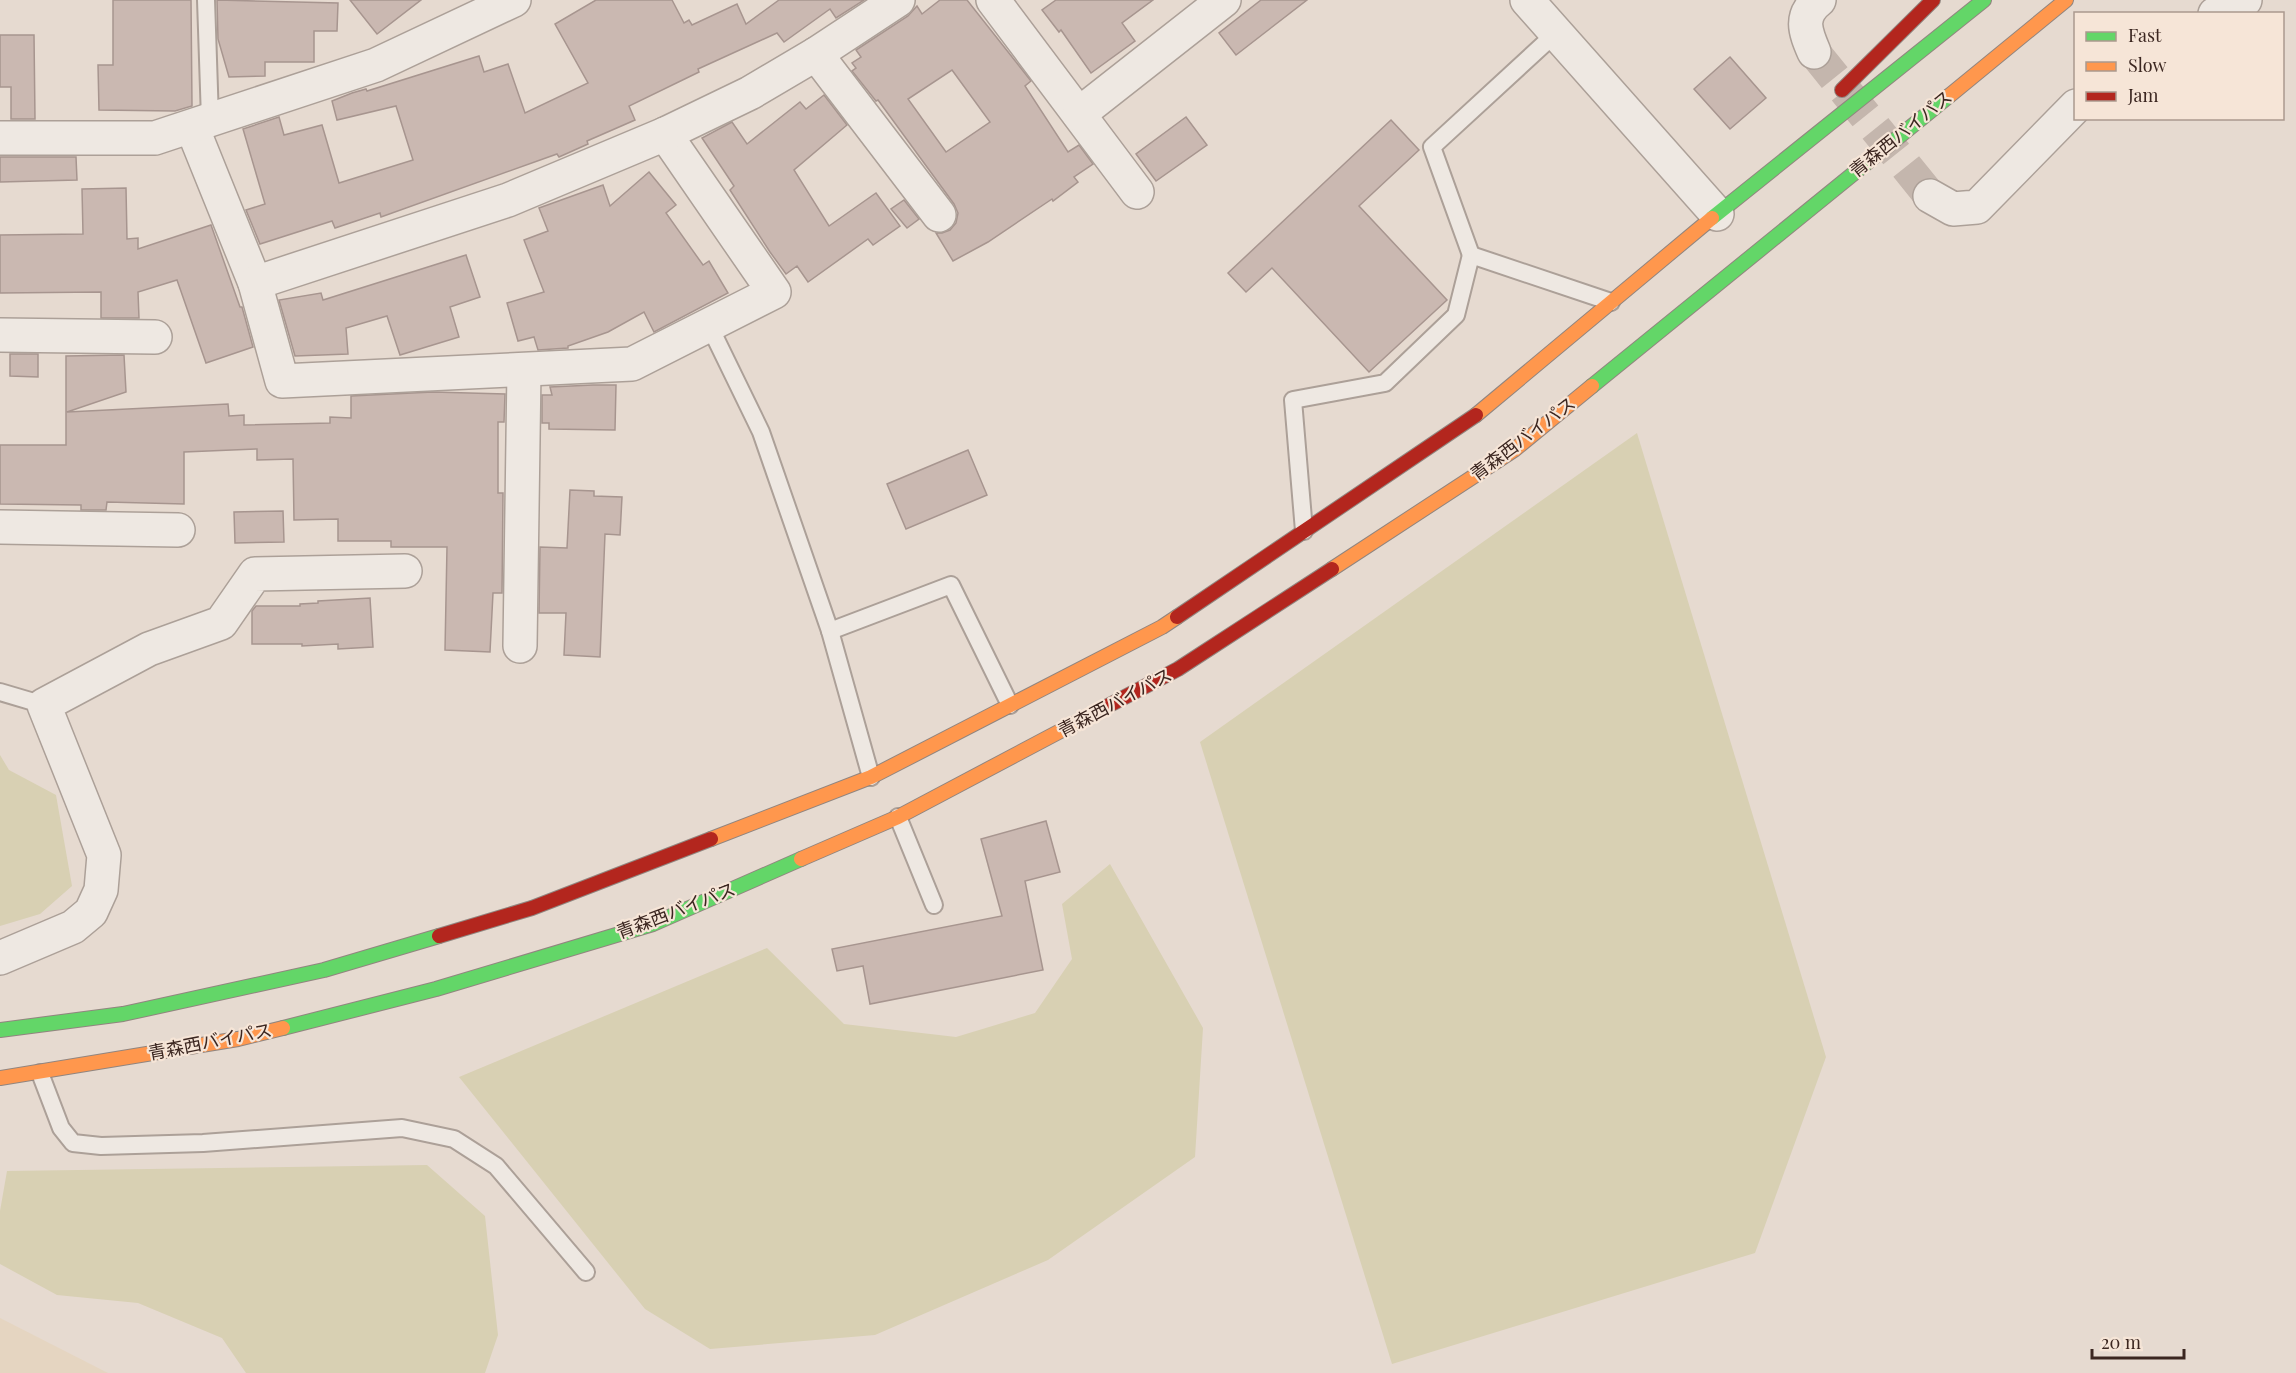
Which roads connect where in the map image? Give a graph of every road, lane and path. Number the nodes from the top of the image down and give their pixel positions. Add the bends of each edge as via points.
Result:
1 (206, 0) edge
2 (514, 0) edge
3 (898, 0) edge
4 (993, 0) edge
5 (1224, 0) edge
6 (1819, 0) edge
7 (1933, 0) edge
8 (1984, 0) edge
9 (2066, 0) edge
10 (2245, 0) edge
11 (1542, 11) edge
12 (2219, 12) edge
13 (1814, 51) tunnel mouth
14 (816, 54) junction
15 (1833, 99) dead end
16 (2074, 108) edge
17 (1079, 114) junction
18 (201, 123) junction
19 (1808, 123) dead end
20 (665, 134) junction
21 (0, 138) edge
22 (1137, 192) dead end
23 (1930, 196) tunnel mouth
24 (1717, 214) junction
25 (939, 215) dead end
26 (1471, 255) junction
27 (255, 284) junction
28 (1611, 302) junction
29 (709, 325) junction
30 (0, 335) edge
31 (155, 337) dead end
32 (524, 370) junction
33 (0, 527) edge
34 (178, 530) dead end
35 (1304, 531) junction
36 (405, 571) dead end
37 (830, 631) junction
38 (520, 646) dead end
39 (0, 692) edge
40 (44, 705) junction
41 (1010, 705) junction
42 (871, 777) junction
43 (898, 817) junction
44 (934, 905) dead end
45 (0, 958) edge
46 (0, 1030) edge
47 (40, 1073) junction
48 (0, 1078) edge
49 (586, 1272) dead end

1 - 18 lane
2 - 18 street via 376,65
3 - 14 street
4 - 17 street
5 - 17 street
6 - 13 street via 1810,7 1804,27
7 - 15 highway
8 - 24 highway
9 - 43 highway, 青森西バイパス via 1514,450 1178,669
10 - 12 street
11 - 24 street
11 - 26 lane via 1432,147
14 - 20 street via 750,93
14 - 25 street
16 - 23 street via 1977,207 1953,209
17 - 22 street
18 - 21 street via 155,138
18 - 27 street
19 - 24 highway
20 - 27 street via 508,200
20 - 29 street via 774,292
24 - 28 highway
26 - 28 lane
26 - 35 lane via 1456,315 1385,383 1293,400
27 - 32 street via 282,381
28 - 35 highway via 1477,414
29 - 32 street via 632,364
29 - 37 lane via 761,432
30 - 31 street
32 - 38 street
33 - 34 street
35 - 41 highway via 1162,627
36 - 40 street via 255,574 221,623 150,649
37 - 41 lane via 951,585
37 - 42 lane
39 - 40 lane
40 - 45 street via 104,855 100,890 91,912 72,927
41 - 42 highway
42 - 46 highway via 532,908 324,970 123,1014
43 - 44 lane
43 - 47 highway, 青森西バイパス via 653,924 436,989 238,1039
47 - 48 highway, 青森西バイパス
47 - 49 lane via 61,1128 73,1143 203,1143 402,1128 454,1138 496,1166

